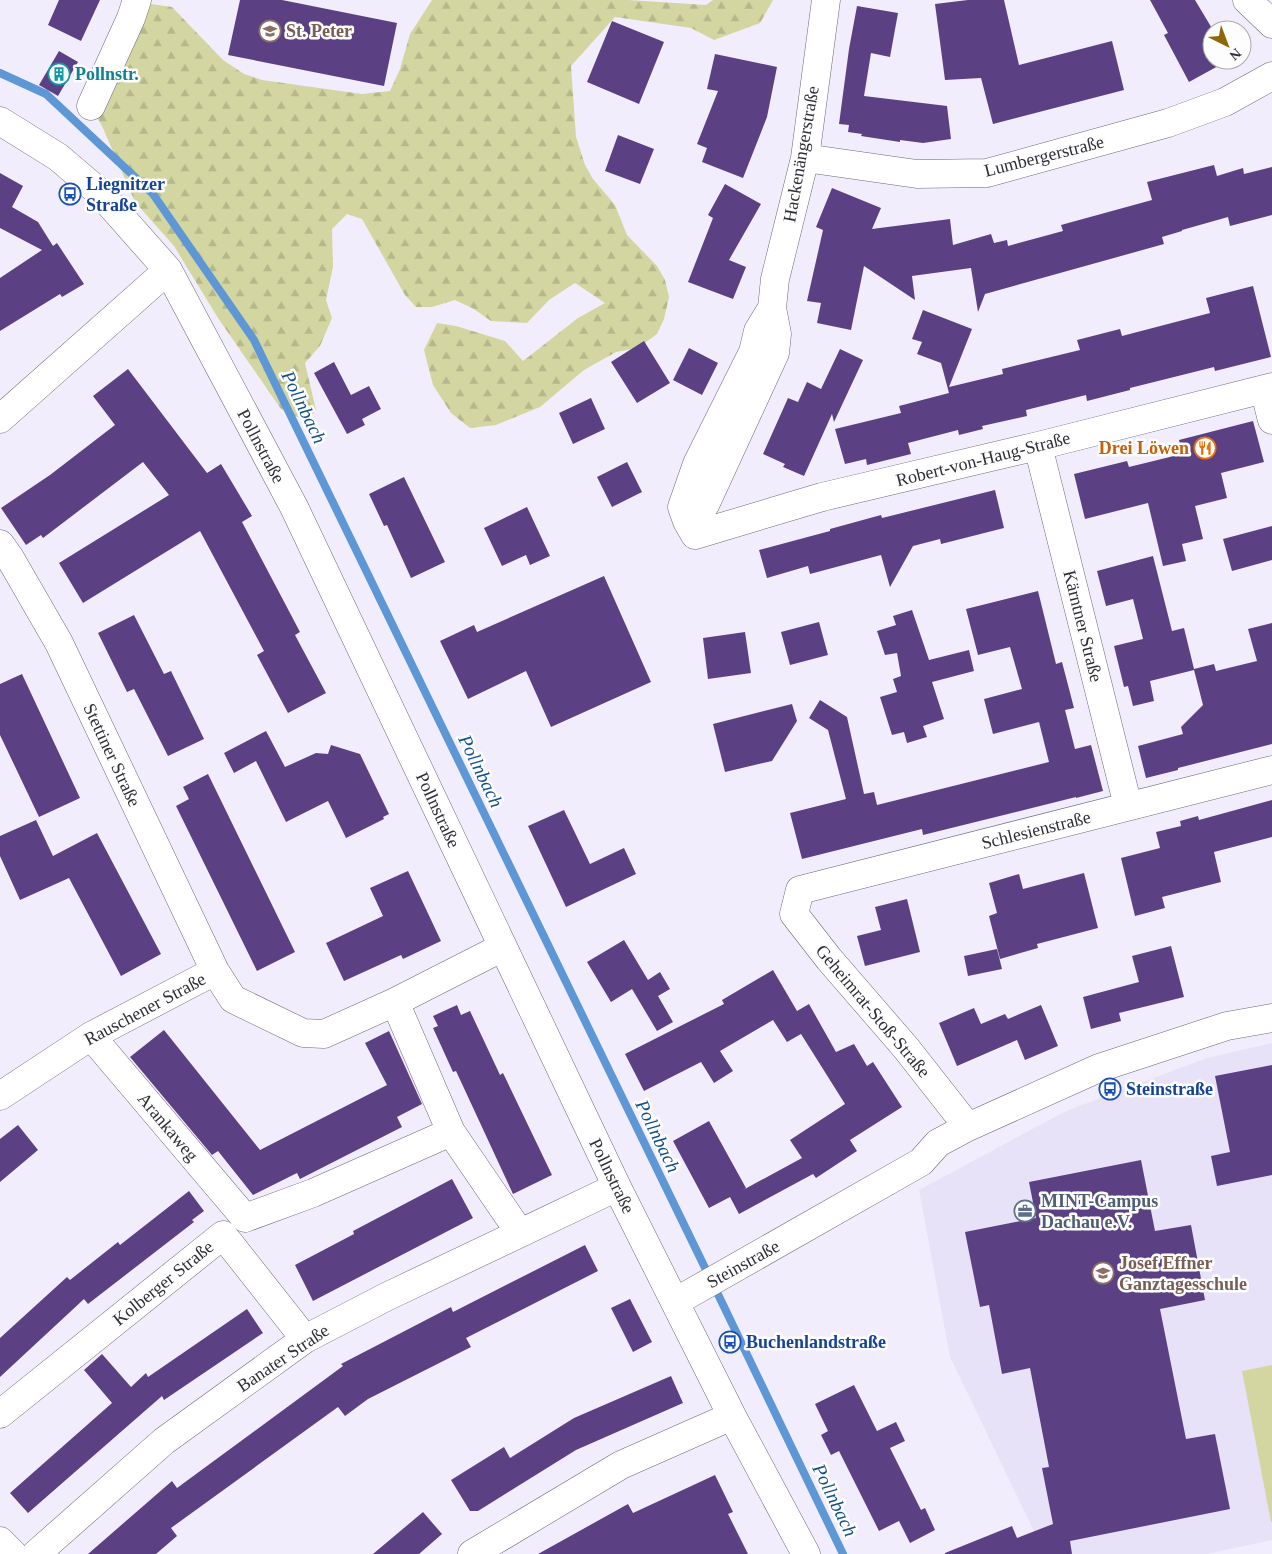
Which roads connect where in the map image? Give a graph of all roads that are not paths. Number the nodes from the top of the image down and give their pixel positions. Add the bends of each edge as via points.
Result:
1 (137, 0) edge
2 (826, 0) edge
3 (1247, 0) edge
4 (1272, 24) edge
5 (1272, 76) edge
6 (91, 106) dead end
7 (0, 121) edge
8 (804, 158) junction
9 (168, 270) junction
10 (1268, 388) edge
11 (0, 419) edge
12 (1272, 420) edge
13 (1038, 446) junction
14 (691, 528) joint
15 (0, 544) edge
16 (1272, 770) edge
17 (1128, 806) junction
18 (800, 890) joint
19 (503, 947) junction
20 (215, 971) junction
21 (395, 1002) junction
22 (1272, 1018) edge
23 (91, 1036) junction
24 (0, 1096) edge
25 (968, 1127) junction
26 (451, 1132) junction
27 (617, 1187) junction
28 (245, 1218) junction
29 (520, 1233) junction
30 (223, 1235) junction
31 (684, 1297) junction
32 (305, 1339) junction
33 (0, 1414) edge
34 (732, 1416) junction
35 (0, 1541) edge
36 (13, 1554) edge
37 (36, 1554) edge
38 (472, 1554) edge
39 (806, 1554) edge

1 - 6 street
2 - 8 street, Hackenängerstraße
3 - 4 street
5 - 8 street, Lumbergerstraße via 1225,102 1168,123 987,173 917,174
7 - 9 street, Pollnstraße via 58,157 93,187
8 - 14 street, Hackenängerstraße via 772,308 758,331 753,352 697,464 682,507
9 - 11 street
9 - 19 street, Pollnstraße via 294,507
10 - 12 street
10 - 13 street, Robert-von-Haug-Straße
13 - 14 street, Robert-von-Haug-Straße
13 - 17 street, Kärntner Straße
15 - 20 street, Stettiner Straße via 59,643
16 - 17 street, Schlesienstraße
17 - 18 street, Schlesienstraße
18 - 25 street, Geheimrat-Stoß-Straße via 794,914
19 - 21 street, Rauschener Straße
19 - 27 street, Pollnstraße
20 - 21 street, Rauschener Straße via 233,999 303,1033 324,1034
20 - 23 street, Rauschener Straße
21 - 26 street
22 - 25 street, Steinstraße via 1227,1026 1099,1068
23 - 24 street, Rauschener Straße
23 - 28 street, Arankaweg
25 - 31 street, Steinstraße via 938,1143 920,1162
26 - 28 street via 313,1194
26 - 29 street
27 - 29 street, Banater Straße
27 - 31 street, Pollnstraße
28 - 30 street
29 - 32 street, Banater Straße
30 - 32 street, Kolberger Straße
30 - 33 street, Kolberger Straße
31 - 34 street, Pollnstraße
32 - 37 street, Banater Straße via 164,1441
34 - 38 street via 621,1465
34 - 39 street, Pollnstraße
35 - 36 street

